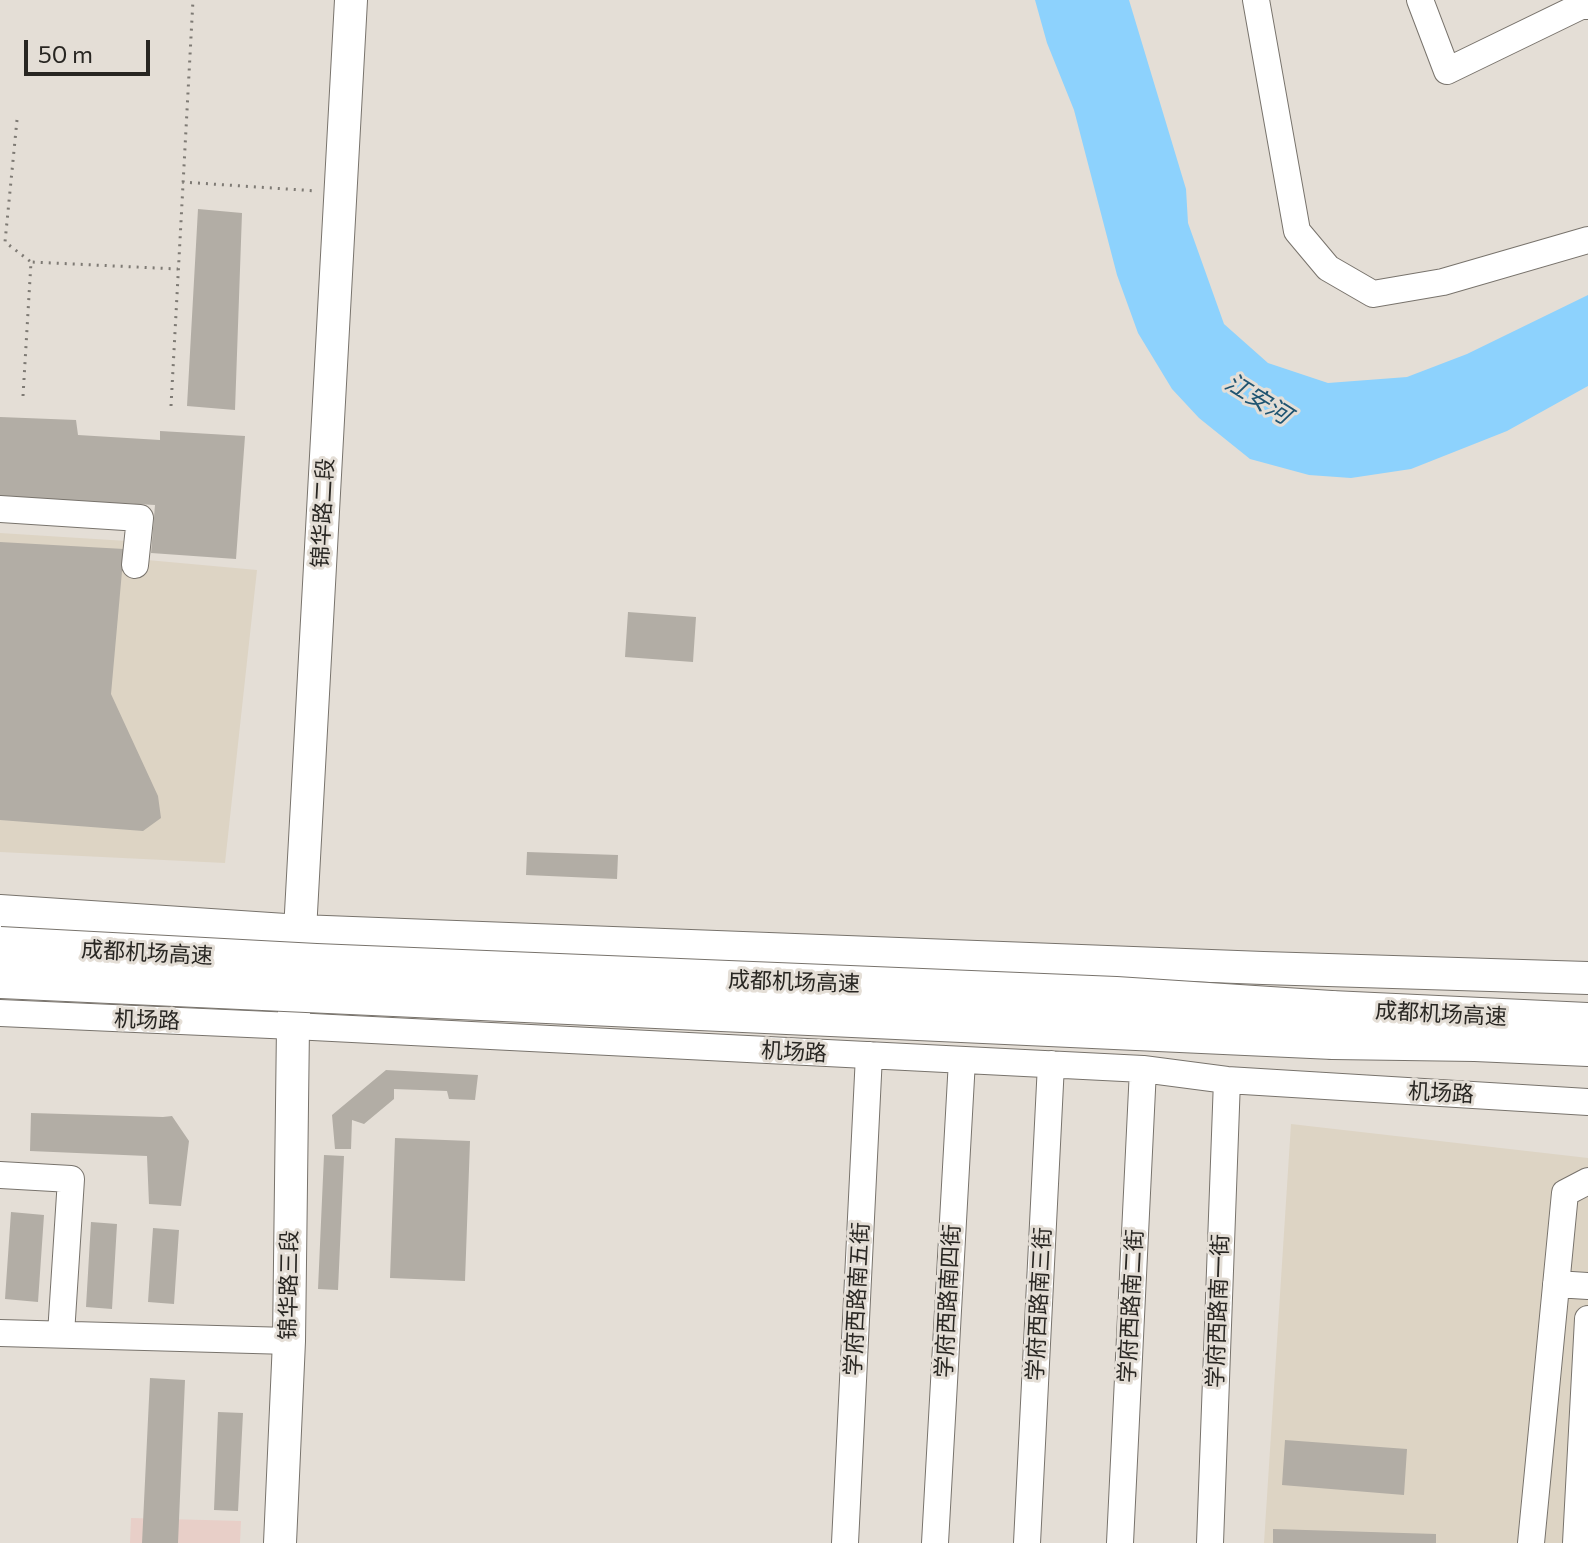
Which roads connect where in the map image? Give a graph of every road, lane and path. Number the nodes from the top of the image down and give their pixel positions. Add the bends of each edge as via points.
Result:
1 (193, 0) edge
2 (351, 0) edge
3 (1256, 0) edge
4 (1420, 0) edge
5 (1583, 4) edge
6 (17, 120) dead end
7 (182, 182) junction
8 (341, 192) junction
9 (1588, 240) edge
10 (31, 262) junction
11 (178, 269) junction
12 (23, 396) dead end
13 (171, 406) dead end
14 (0, 509) edge
15 (135, 565) dead end
16 (0, 911) edge
17 (300, 931) junction
18 (0, 945) edge
19 (1588, 978) edge
20 (0, 980) edge
21 (0, 1013) edge
22 (1588, 1021) edge
23 (1332, 1025) junction
24 (293, 1026) junction
25 (1588, 1048) edge
26 (869, 1055) junction
27 (962, 1060) junction
28 (1051, 1064) junction
29 (1143, 1069) junction
30 (1227, 1080) junction
31 (1588, 1102) edge
32 (0, 1175) edge
33 (1588, 1181) edge
34 (1556, 1284) junction
35 (1588, 1286) edge
36 (1588, 1319) edge
37 (0, 1333) edge
38 (61, 1334) junction
39 (289, 1341) junction
40 (1581, 1529) edge
41 (1532, 1532) edge
42 (280, 1543) edge
43 (845, 1543) edge
44 (935, 1543) edge
45 (1027, 1543) edge
46 (1120, 1543) edge
47 (1210, 1543) edge

1 - 7 path
2 - 8 main road, 锦华路二段
3 - 9 street via 1297,231 1328,268 1373,294 1443,282
4 - 5 street via 1447,71
6 - 10 path via 5,242
7 - 8 path
7 - 11 path
8 - 17 main road, 锦华路二段
10 - 11 path
10 - 12 path
11 - 13 path
14 - 15 street via 140,518
16 - 17 main road
17 - 19 main road
17 - 24 main road, 锦华路二段
18 - 23 highway, 成都机场高速, bridge via 1116,995
20 - 23 highway, 成都机场高速, bridge
21 - 24 street, 机场路
22 - 23 highway, 成都机场高速
23 - 25 highway, 成都机场高速 via 1475,1043
24 - 26 street, 机场路
24 - 39 main road, 锦华路三段
26 - 27 street, 机场路
26 - 43 street, 学府西路南五街
27 - 28 street, 机场路
27 - 44 street, 学府西路南四街
28 - 29 street, 机场路
28 - 45 street, 学府西路南三街
29 - 30 street, 机场路
29 - 46 street, 学府西路南二街
30 - 31 street, 机场路
30 - 47 street, 学府西路南一街
32 - 38 street via 71,1179
33 - 34 street via 1565,1193
34 - 35 street
34 - 41 street
36 - 40 street
37 - 38 street
38 - 39 street
39 - 42 main road, 锦华路三段
40 - 41 street

